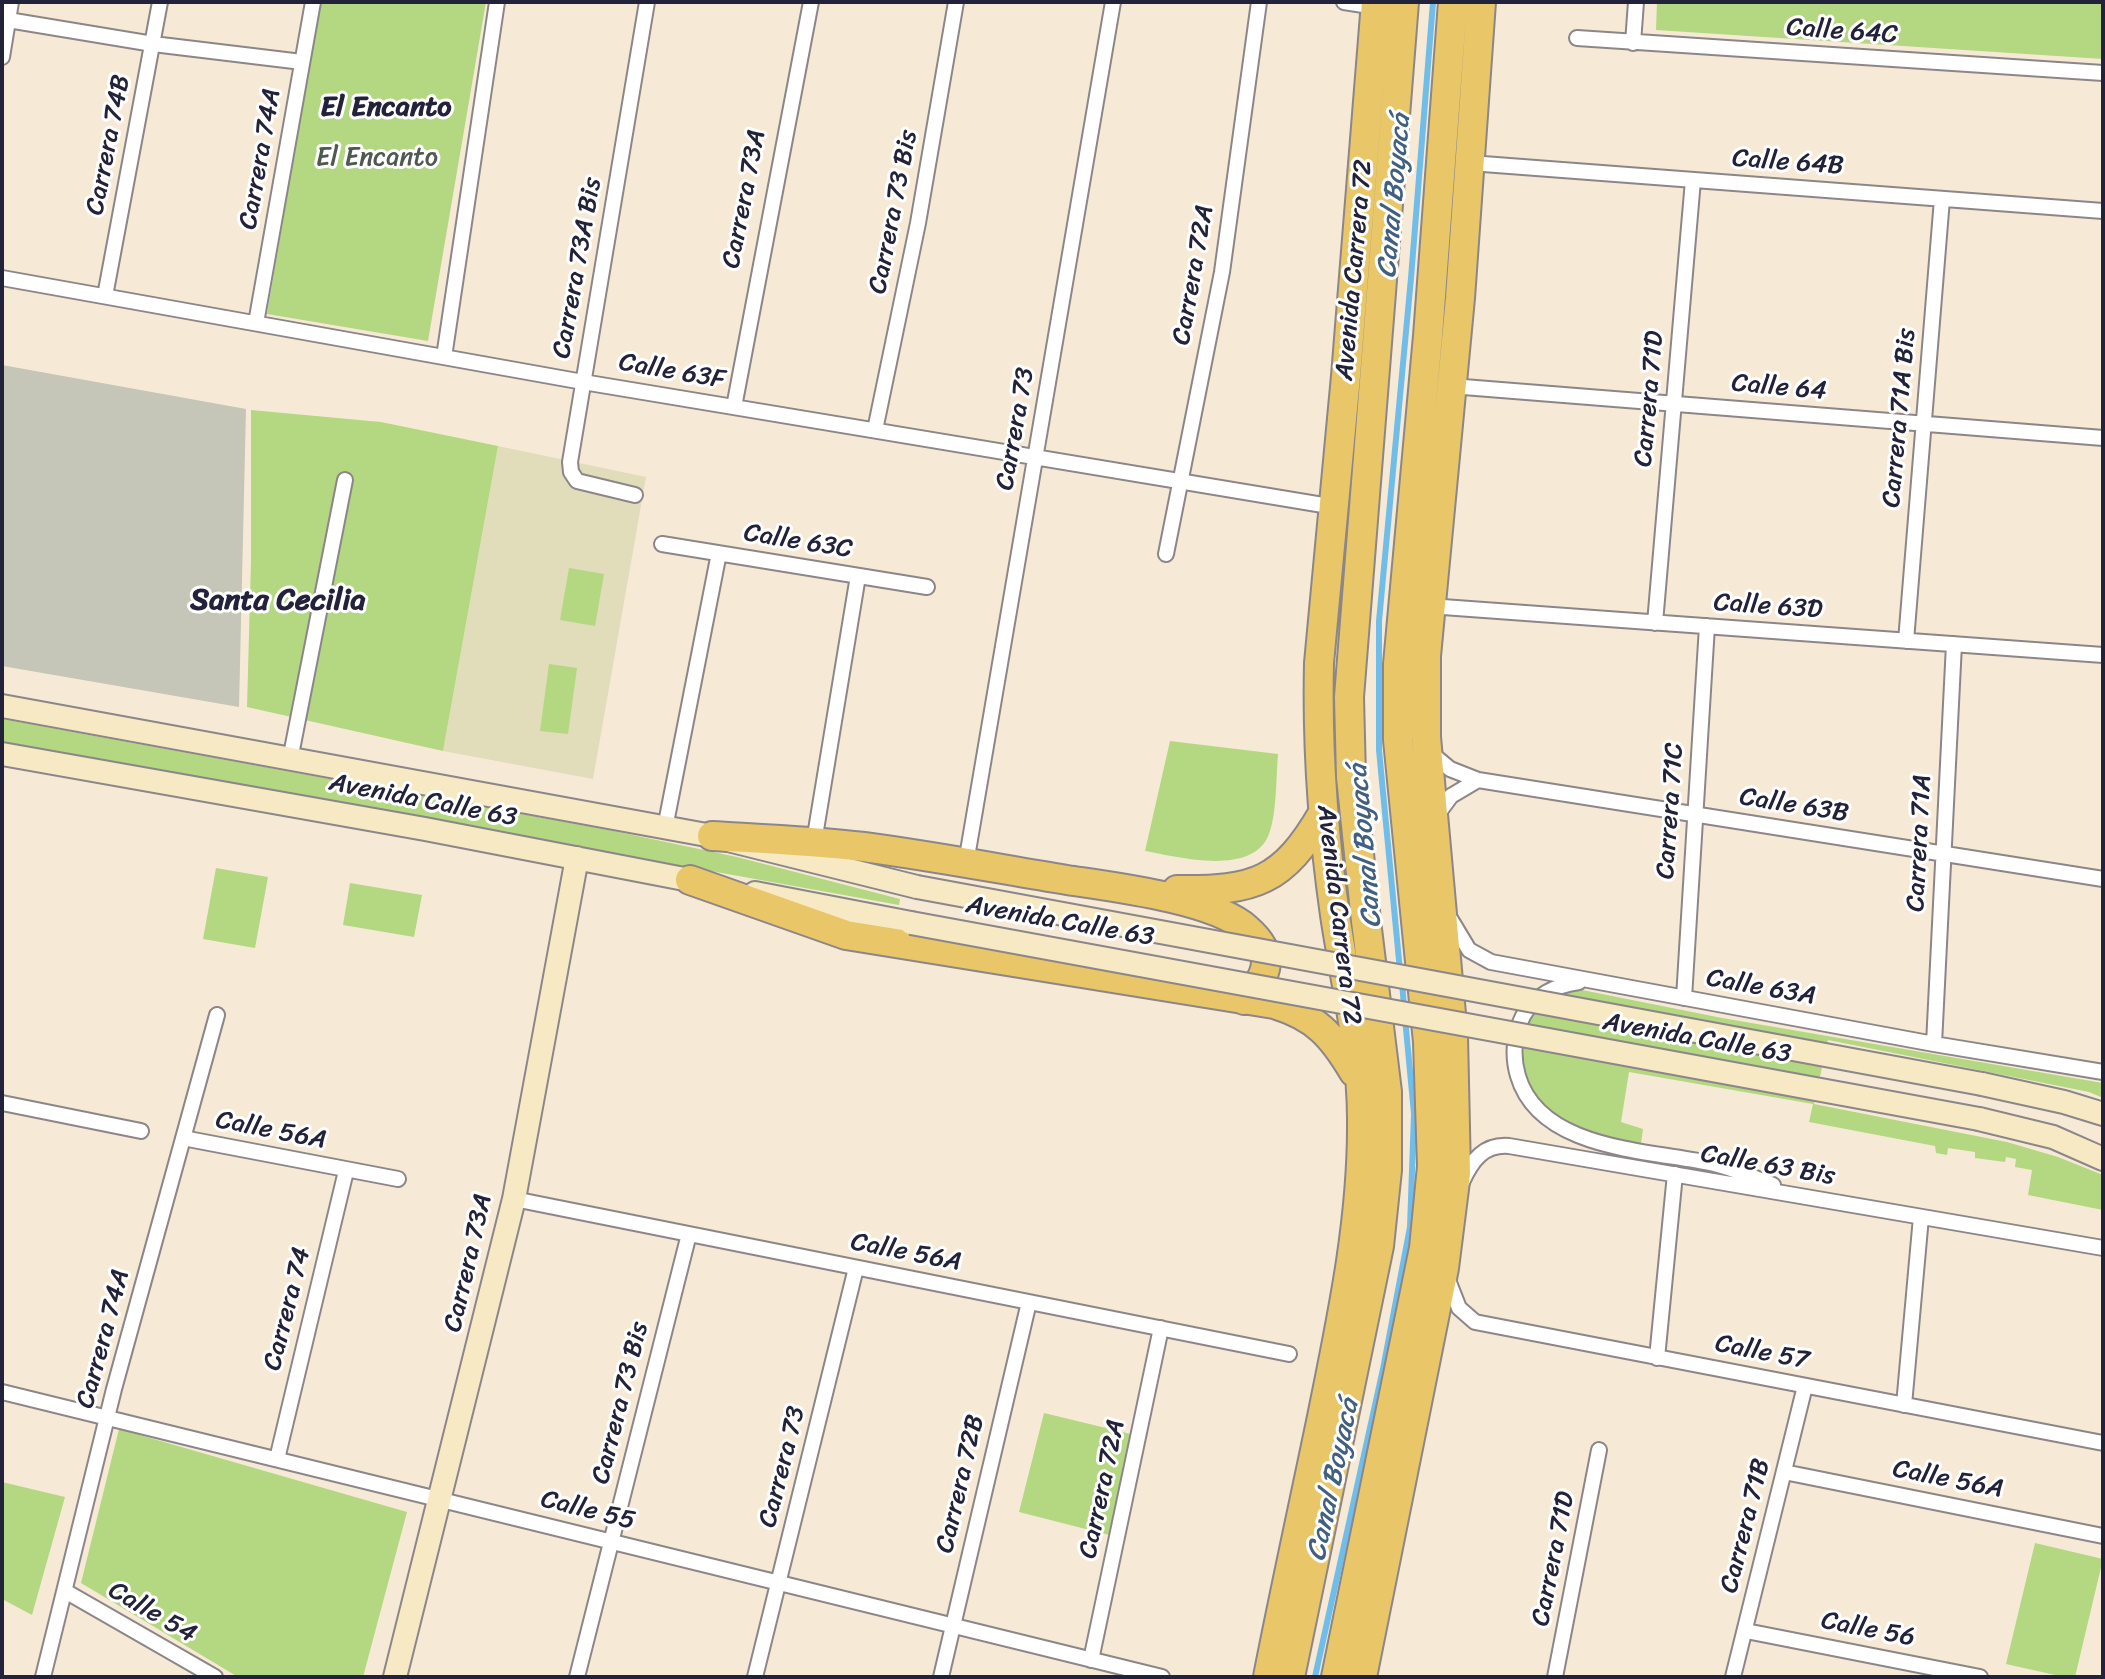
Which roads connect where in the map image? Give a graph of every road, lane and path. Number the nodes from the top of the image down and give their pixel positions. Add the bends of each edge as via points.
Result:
1 (11, 2) edge
2 (160, 2) edge
3 (313, 2) edge
4 (497, 2) edge
5 (647, 2) edge
6 (811, 2) edge
7 (956, 2) edge
8 (1113, 2) edge
9 (1259, 2) edge
10 (1344, 2) edge
11 (1404, 2) edge
12 (1453, 2) edge
13 (1481, 2) edge
14 (1636, 2) edge
15 (1376, 4) edge
16 (5, 20) edge
17 (1577, 38) dead end
18 (1633, 43) junction
19 (153, 44) junction
20 (2, 57) edge
21 (302, 62) junction
22 (2103, 73) edge
23 (1367, 121) junction
24 (1470, 163) junction
25 (1391, 175) junction
26 (1693, 180) junction
27 (1942, 199) junction
28 (2103, 211) edge
29 (2, 278) edge
30 (105, 296) junction
31 (1382, 303) junction
32 (256, 323) junction
33 (444, 357) junction
34 (1346, 376) junction
35 (583, 382) junction
36 (1451, 386) junction
37 (1674, 404) junction
38 (734, 407) junction
39 (1924, 424) junction
40 (875, 430) junction
41 (2103, 438) edge
42 (1035, 457) junction
43 (345, 480) dead end
44 (1180, 481) junction
45 (635, 495) dead end
46 (1335, 507) junction
47 (662, 544) dead end
48 (719, 553) junction
49 (1166, 554) dead end
50 (858, 576) junction
51 (927, 587) dead end
52 (1429, 606) junction
53 (1655, 623) junction
54 (1707, 626) junction
55 (1906, 641) junction
56 (1954, 644) junction
57 (2103, 655) edge
58 (2, 706) edge
59 (1427, 750) junction
60 (2, 754) edge
61 (290, 760) junction
62 (1478, 780) junction
63 (1323, 813) junction
64 (1694, 814) junction
65 (1434, 820) junction
66 (665, 828) junction
67 (712, 836) junction
68 (814, 842) junction
69 (1944, 853) junction
70 (577, 858) junction
71 (966, 863) junction
72 (2103, 879) edge
73 (690, 880) junction
74 (1123, 889) junction
75 (1442, 902) junction
76 (1591, 980) junction
77 (1684, 998) junction
78 (1244, 1000) junction
79 (217, 1015) dead end
80 (1934, 1044) junction
81 (1454, 1061) junction
82 (2103, 1072) edge
83 (1359, 1081) junction
84 (1432, 1101) junction
85 (2, 1103) edge
86 (2103, 1114) edge
87 (141, 1131) dead end
88 (183, 1138) junction
89 (1456, 1147) junction
90 (2103, 1159) edge
91 (346, 1171) junction
92 (1675, 1174) junction
93 (398, 1179) dead end
94 (1805, 1197) junction
95 (514, 1199) junction
96 (1454, 1201) junction
97 (1921, 1217) junction
98 (689, 1234) junction
99 (2103, 1248) edge
100 (856, 1268) junction
101 (1444, 1268) junction
102 (1029, 1302) junction
103 (1161, 1328) junction
104 (1289, 1354) dead end
105 (1657, 1358) junction
106 (1805, 1386) junction
107 (2, 1392) edge
108 (1904, 1405) junction
109 (107, 1417) junction
110 (2103, 1443) edge
111 (1599, 1450) dead end
112 (277, 1459) junction
113 (1784, 1472) junction
114 (1332, 1476) junction
115 (1306, 1493) junction
116 (440, 1499) junction
117 (1394, 1514) junction
118 (2103, 1536) edge
119 (611, 1542) junction
120 (1292, 1560) junction
121 (1358, 1567) junction
122 (779, 1583) junction
123 (1308, 1590) junction
124 (65, 1591) junction
125 (952, 1625) junction
126 (1746, 1631) junction
127 (1091, 1660) junction
128 (43, 1677) edge
129 (215, 1677) edge
130 (395, 1677) edge
131 (577, 1677) edge
132 (755, 1677) edge
133 (941, 1677) edge
134 (1162, 1677) edge
135 (1268, 1677) edge
136 (1290, 1677) edge
137 (1336, 1677) edge
138 (1362, 1677) edge
139 (1555, 1677) edge
140 (1733, 1677) edge
141 (1980, 1677) edge

1 - 16 street
2 - 19 street, Carrera 74B
3 - 21 street, Carrera 74A
4 - 33 street
5 - 35 street, Carrera 73A Bis
6 - 38 street, Carrera 73A
7 - 40 street, Carrera 73 Bis
8 - 42 street, Carrera 73
9 - 44 street, Carrera 72A via 1222,272
10 - 15 street
11 - 25 highway, Avenida Carrera 72
12 - 84 highway via 1398,664 1398,740
13 - 24 highway
14 - 18 street
15 - 23 highway, Avenida Carrera 72
16 - 19 street
16 - 20 street
17 - 18 street, Calle 64C
18 - 22 street, Calle 64C
19 - 21 street
19 - 30 street, Carrera 74B
21 - 32 street, Carrera 74A
23 - 25 highway
23 - 34 highway, Avenida Carrera 72
24 - 26 street, Calle 64B
24 - 36 highway
25 - 31 highway, Avenida Carrera 72
26 - 27 street, Calle 64B
26 - 37 street, Carrera 71D
27 - 28 street, Calle 64B
27 - 39 street, Carrera 71A Bis
29 - 30 street, Calle 63F
30 - 32 street, Calle 63F
31 - 34 highway
31 - 114 highway, Avenida Carrera 72 via 1349,697 1351,777 1387,1092 1387,1170 1379,1246
32 - 33 street, Calle 63F
33 - 35 street, Calle 63F
34 - 46 highway, Avenida Carrera 72
35 - 38 street, Calle 63F
35 - 45 street, Carrera 73A Bis via 571,472 589,486
36 - 37 street, Calle 64
36 - 52 highway
37 - 39 street, Calle 64
37 - 53 street, Carrera 71D
38 - 40 street, Calle 63F
39 - 41 street, Calle 64
39 - 55 street, Carrera 71A Bis
40 - 42 street, Calle 63F
42 - 44 street, Calle 63F
42 - 71 street, Carrera 73
43 - 61 street
44 - 46 street, Calle 63F
44 - 49 street, Carrera 72A
46 - 63 highway, Avenida Carrera 72 via 1319,663
47 - 48 street, Calle 63C
48 - 50 street, Calle 63C
48 - 66 street
50 - 51 street, Calle 63C
50 - 68 street
52 - 53 street, Calle 63D
52 - 59 highway
53 - 54 street, Calle 63D
54 - 55 street, Calle 63D
54 - 64 street, Carrera 71C
55 - 56 street, Calle 63D
56 - 57 street, Calle 63D
56 - 69 street, Carrera 71A
58 - 61 main road, Avenida Calle 63
59 - 62 street, Calle 63B via 1450,769
59 - 65 highway
60 - 70 main road, Avenida Calle 63
61 - 66 main road, Avenida Calle 63
62 - 64 street, Calle 63B
62 - 65 street via 1451,796
63 - 74 highway via 1291,859 1259,882 1214,891
63 - 83 highway, Avenida Carrera 72
64 - 69 street, Calle 63B
64 - 77 street, Carrera 71C
65 - 75 highway
66 - 67 main road, Avenida Calle 63
67 - 68 highway
67 - 86 main road, Avenida Calle 63, bridge via 917,887 1982,1084
68 - 71 highway
69 - 72 street, Calle 63B
69 - 80 street, Carrera 71A
70 - 73 main road, Avenida Calle 63
70 - 95 main road, Carrera 73A
71 - 74 highway
73 - 78 highway via 846,935
73 - 90 main road, Avenida Calle 63, bridge via 1979,1119 2053,1137
74 - 78 highway via 1197,906 1246,928 1267,962 1265,975
75 - 76 street, Calle 63A via 1462,941 1477,956
75 - 81 highway
76 - 77 street, Calle 63A
76 - 94 street via 1542,995 1520,1023 1516,1071 1532,1104 1560,1128 1583,1138 1726,1167
77 - 80 street, Calle 63A
78 - 83 highway via 1274,1004 1311,1020 1333,1039
79 - 88 street, Carrera 74A
80 - 82 street, Calle 63A
81 - 84 highway
81 - 89 highway
83 - 115 highway, Avenida Carrera 72 via 1355,1245
84 - 89 highway
84 - 121 highway via 1424,1248
85 - 87 street
88 - 91 street, Calle 56A
88 - 109 street, Carrera 74A
89 - 96 highway
91 - 93 street, Calle 56A
91 - 112 street, Carrera 74
92 - 94 street, Calle 63 Bis
92 - 96 street, Calle 63 Bis via 1497,1145 1477,1157
92 - 105 street
94 - 97 street, Calle 63 Bis
95 - 98 street, Calle 56A
95 - 116 main road, Carrera 73A
96 - 101 highway
97 - 99 street, Calle 63 Bis
97 - 108 street
98 - 100 street, Calle 56A
98 - 119 street, Carrera 73 Bis
100 - 102 street, Calle 56A
100 - 122 street, Carrera 73
101 - 105 street, Calle 57 via 1454,1301 1475,1322
101 - 117 highway
102 - 103 street, Calle 56A
102 - 125 street, Carrera 72B
103 - 104 street, Calle 56A
103 - 127 street, Carrera 72A
105 - 106 street, Calle 57
106 - 108 street, Calle 57
106 - 113 street, Carrera 71B
107 - 109 street, Calle 55
108 - 110 street, Calle 57
109 - 112 street, Calle 55
109 - 124 street, Carrera 74A
111 - 139 street, Carrera 71D
112 - 116 street, Calle 55
113 - 118 street, Calle 56A
113 - 126 street, Carrera 71B
114 - 115 highway
114 - 123 highway, Avenida Carrera 72
115 - 120 highway, Avenida Carrera 72
116 - 119 street, Calle 55
116 - 130 main road, Carrera 73A
117 - 121 highway
117 - 138 highway
119 - 122 street, Calle 55
119 - 131 street, Carrera 73 Bis
120 - 123 highway
120 - 135 highway, Avenida Carrera 72
121 - 137 highway
122 - 125 street, Calle 55
122 - 132 street, Carrera 73
123 - 136 highway, Avenida Carrera 72
124 - 128 street, Carrera 74A
124 - 129 street, Calle 54
125 - 127 street, Calle 55
125 - 133 street, Carrera 72B
126 - 140 street, Carrera 71B
126 - 141 street, Calle 56
127 - 134 street, Calle 55

